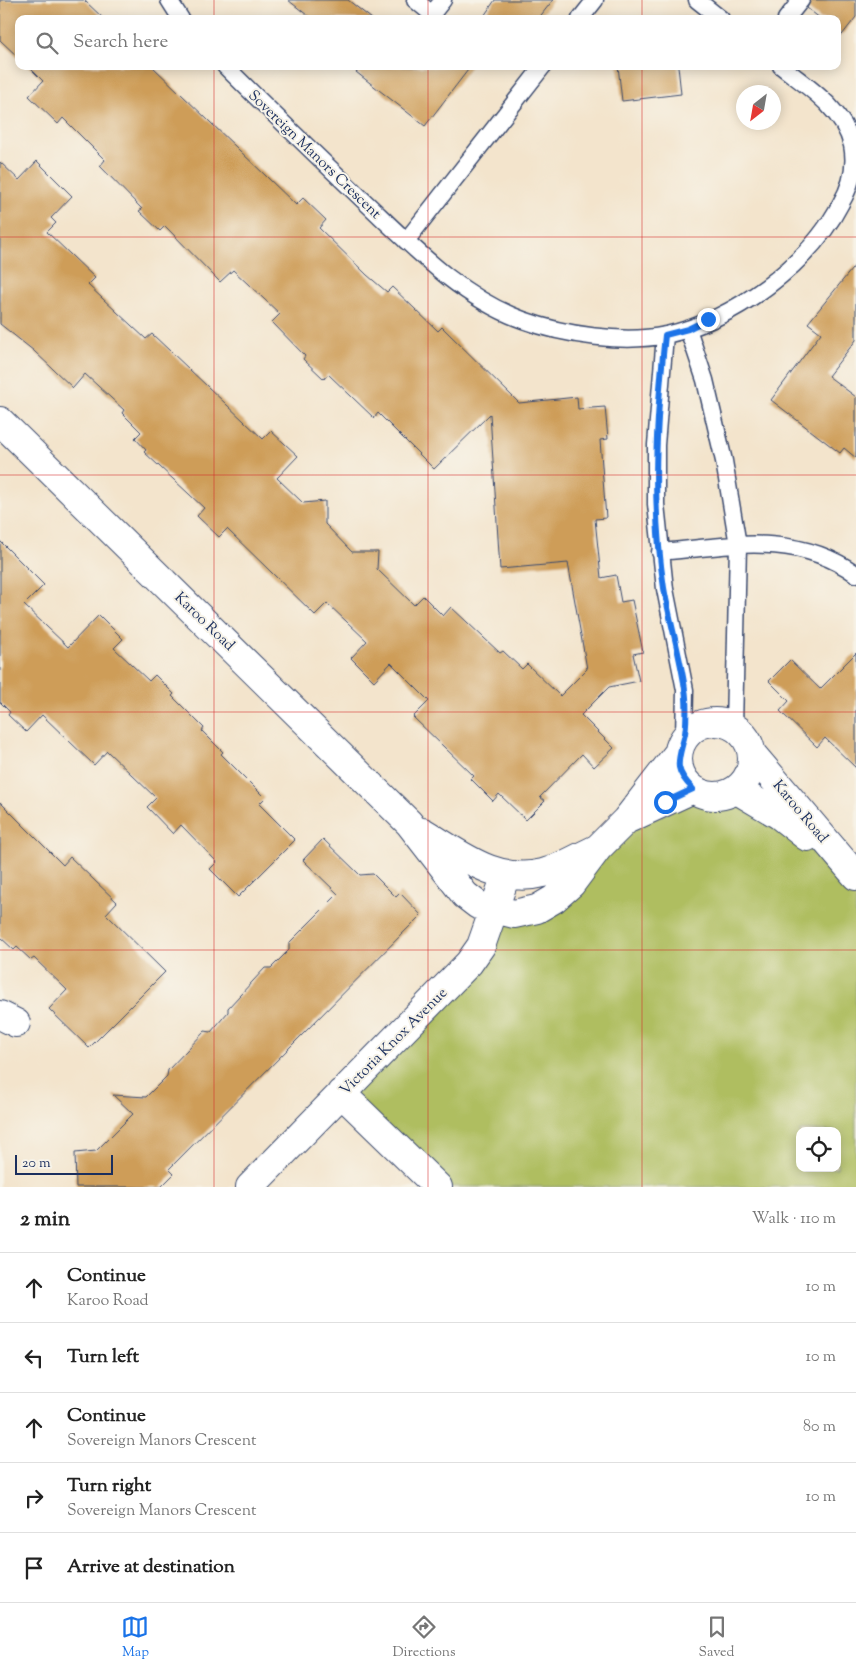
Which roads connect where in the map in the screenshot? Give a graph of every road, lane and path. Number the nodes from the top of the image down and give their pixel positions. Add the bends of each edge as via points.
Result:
1 (169, 0) edge
2 (415, 0) edge
3 (443, 0) edge
4 (595, 0) edge
5 (697, 0) edge
6 (801, 0) edge
7 (178, 15) edge
8 (583, 15) edge
9 (716, 15) edge
10 (789, 15) edge
11 (229, 70) edge
12 (540, 70) edge
13 (786, 70) edge
14 (851, 197) edge
15 (406, 241) junction
16 (688, 329) junction
17 (665, 335) junction
18 (0, 421) edge
19 (738, 545) junction
20 (660, 552) junction
21 (856, 574) edge
22 (734, 727) junction
23 (681, 745) junction
24 (753, 755) junction
25 (693, 789) junction
26 (736, 790) junction
27 (626, 820) junction
28 (409, 823) junction
29 (598, 848) junction
30 (852, 872) edge
31 (506, 875) junction
32 (495, 910) junction
33 (341, 1093) junction
34 (250, 1187) edge
35 (438, 1187) edge

1 - 7 lane
2 - 3 lane via 432,14
4 - 8 lane
5 - 9 lane
6 - 10 lane
11 - 15 lane, Sovereign Manors Crescent
12 - 15 lane
13 - 14 lane, Sovereign Manors Crescent via 831,107 843,124 853,156
14 - 16 lane, Sovereign Manors Crescent via 790,270 751,298
15 - 17 lane, Sovereign Manors Crescent via 460,287 523,320 579,335
16 - 17 lane, Sovereign Manors Crescent
16 - 19 lane via 705,380 720,443
17 - 20 lane via 656,445
18 - 28 street, Karoo Road
19 - 20 lane
19 - 21 lane via 799,547 837,561
19 - 22 lane
20 - 23 lane via 664,589 685,690
22 - 23 street via 715,721 703,724 692,729
22 - 24 street via 745,736
23 - 25 street via 681,773
23 - 27 street, Karoo Road
24 - 26 street via 750,774
24 - 30 street, Karoo Road
25 - 26 street via 715,797
25 - 27 street, Karoo Road
26 - 30 street, Karoo Road via 779,815
27 - 29 street, Karoo Road
28 - 31 street, Karoo Road via 484,868
28 - 32 street, Karoo Road via 465,895 478,905
29 - 31 street, Karoo Road via 544,873
29 - 32 street, Karoo Road via 571,884 554,899 537,909 514,914
31 - 32 street, Victoria Knox Avenue
32 - 33 street, Victoria Knox Avenue via 481,946 469,963
33 - 34 street, Victoria Knox Avenue
33 - 35 street

